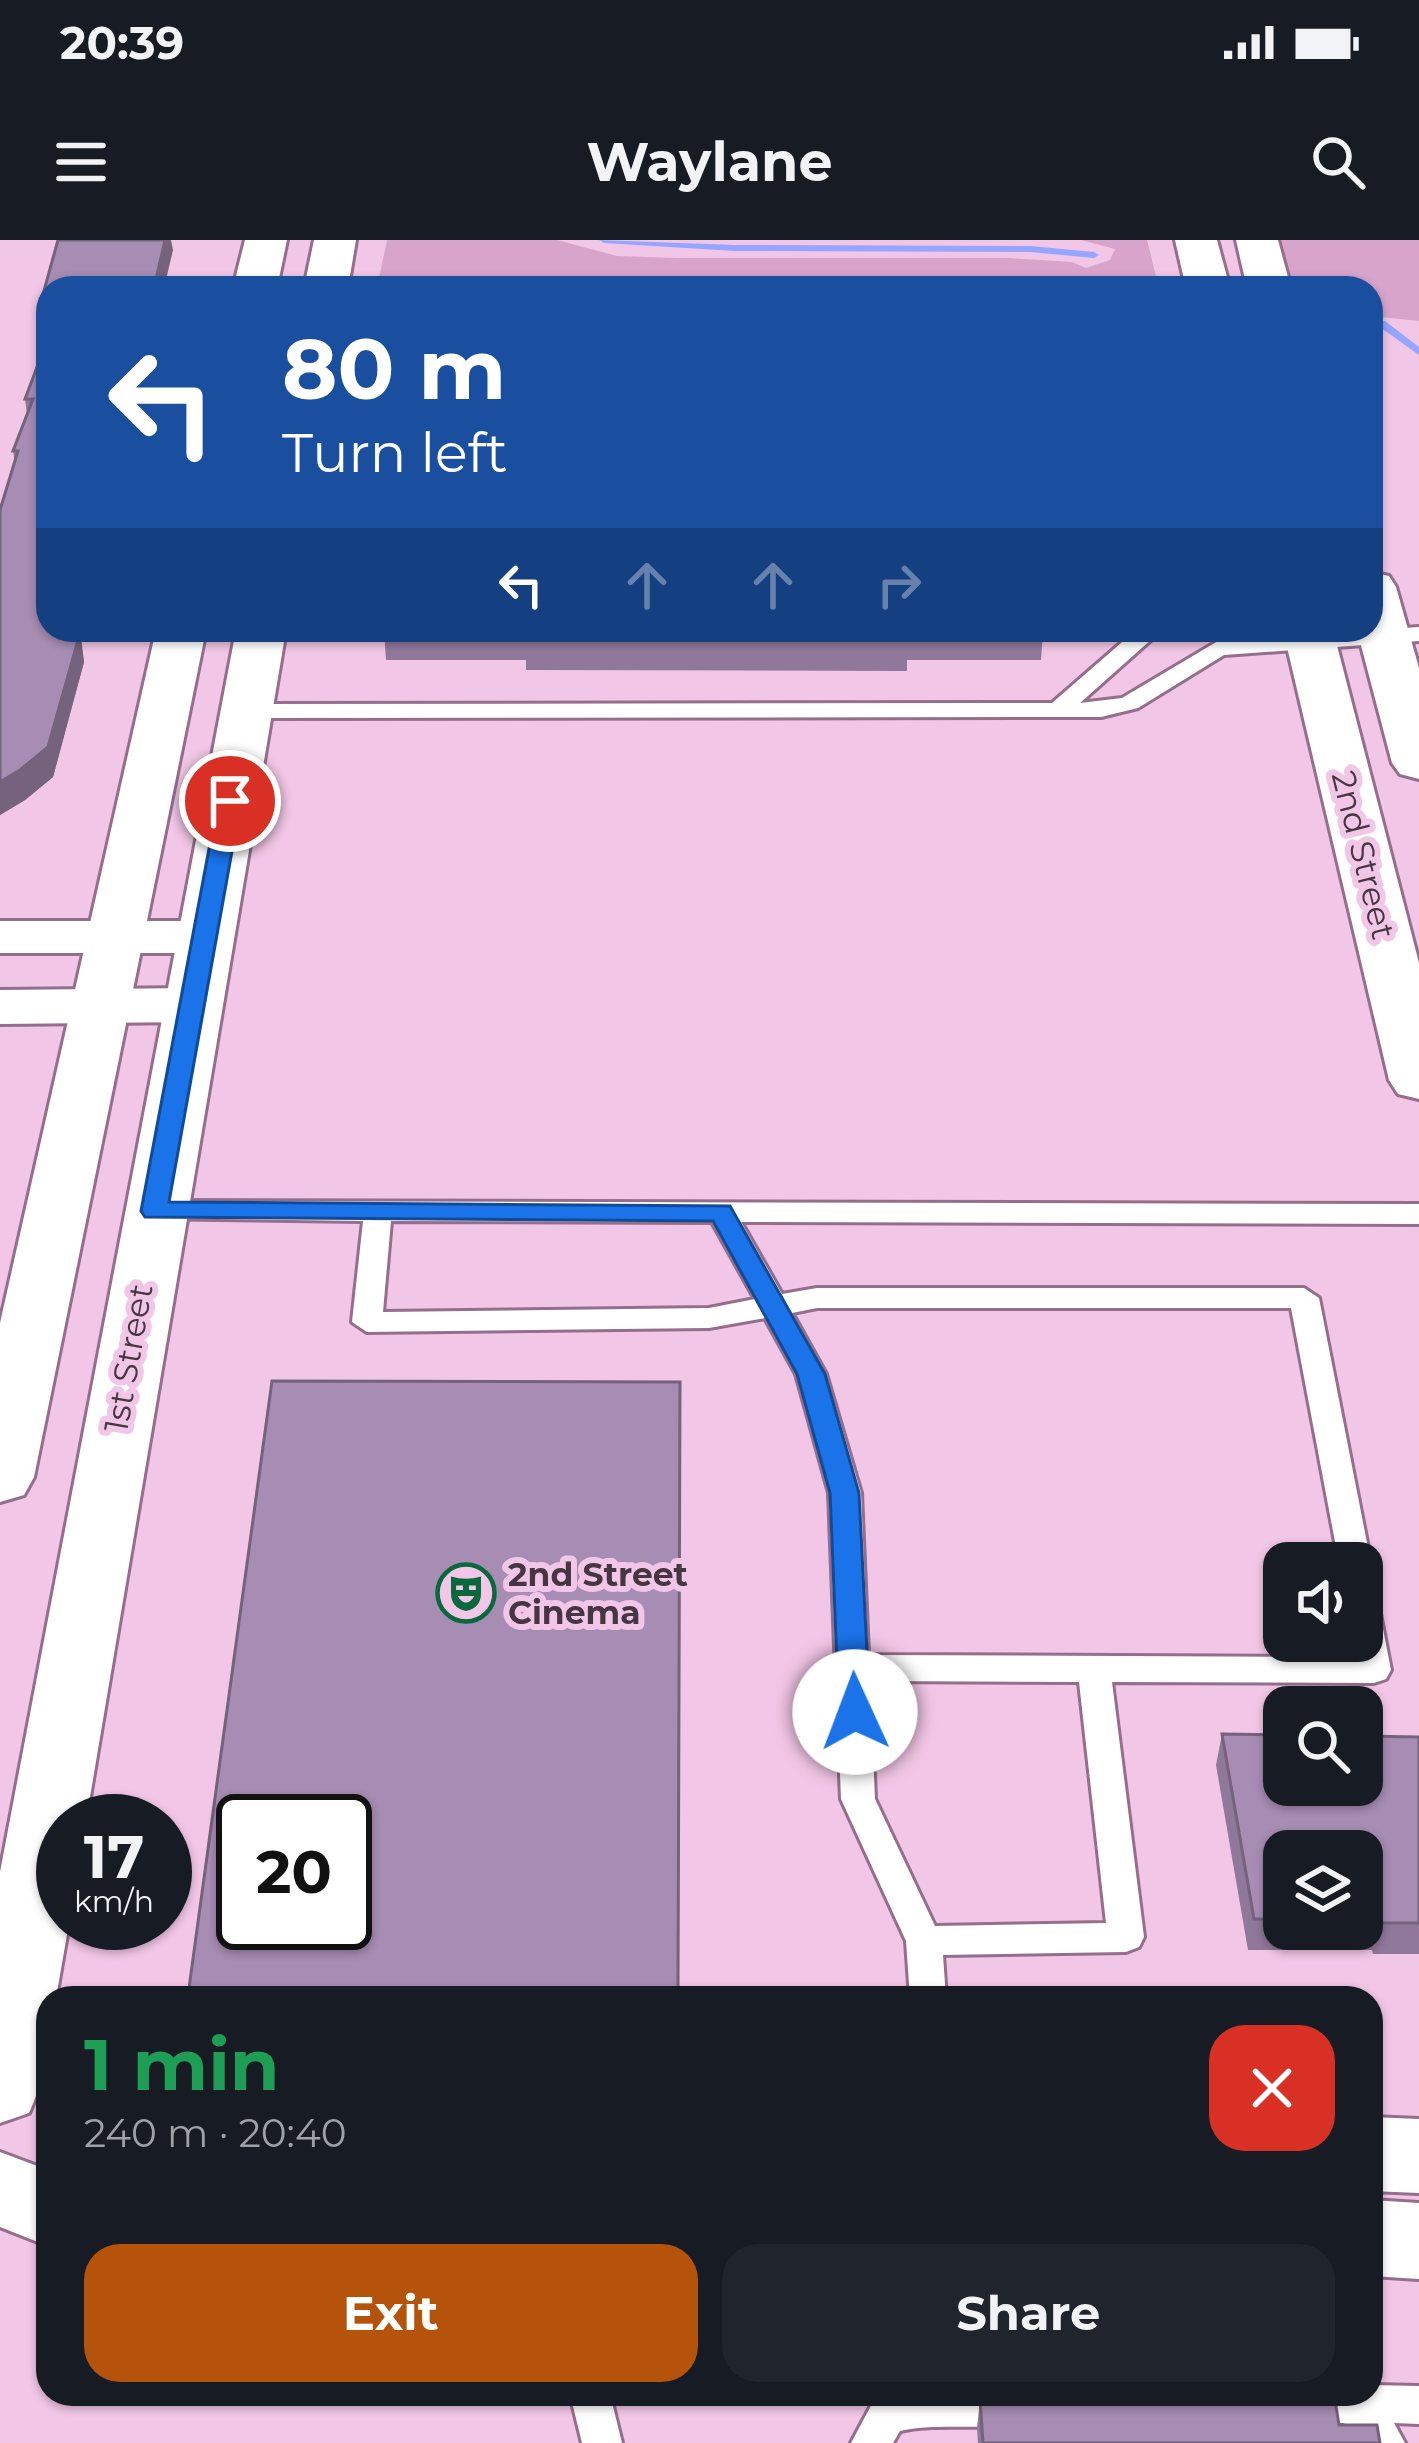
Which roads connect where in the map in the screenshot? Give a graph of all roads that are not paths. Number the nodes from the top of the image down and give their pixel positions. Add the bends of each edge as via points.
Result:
1 (266, 240) edge
2 (334, 240) edge
3 (1196, 240) edge
4 (1257, 240) edge
5 (258, 276) edge
6 (328, 276) edge
7 (1205, 276) edge
8 (1266, 276) edge
9 (179, 642) edge
10 (259, 642) edge
11 (1136, 642) edge
12 (1257, 642) edge
13 (1360, 642) edge
14 (1365, 642) edge
15 (1058, 710) junction
16 (246, 711) junction
17 (1419, 763) edge
18 (0, 937) edge
19 (116, 937) junction
20 (205, 937) junction
21 (192, 1005) junction
22 (101, 1006) junction
23 (0, 1007) edge
24 (1419, 1080) edge
25 (154, 1211) junction
26 (378, 1211) junction
27 (721, 1212) junction
28 (1419, 1214) edge
29 (776, 1306) junction
30 (0, 1477) edge
31 (1350, 1542) edge
32 (1373, 1662) edge
33 (853, 1668) junction
34 (1094, 1669) junction
35 (924, 1941) junction
36 (927, 1986) edge
37 (0, 2088) edge
38 (1383, 2154) edge
39 (1419, 2156) edge
40 (36, 2171) edge
41 (0, 2179) edge
42 (0, 2188) edge
43 (36, 2203) edge
44 (1383, 2239) edge
45 (1419, 2241) edge
46 (1383, 2404) edge
47 (1419, 2405) edge
48 (593, 2406) edge
49 (926, 2406) edge
50 (1355, 2406) edge
51 (602, 2443) edge
52 (871, 2443) edge
53 (1385, 2443) edge

1 - 5 street
2 - 6 street
3 - 7 street
4 - 8 street
9 - 19 street
10 - 16 street, 1st Street
11 - 15 lane
12 - 15 lane via 1219,648 1130,703
13 - 24 street, 2nd Street
14 - 17 street
15 - 16 lane
16 - 20 street, 1st Street
18 - 19 street
19 - 20 street
19 - 22 street
20 - 21 street, 1st Street
21 - 22 street
21 - 25 street, 1st Street
22 - 23 street
22 - 30 street
25 - 26 lane
25 - 37 street, 1st Street
26 - 27 lane
26 - 29 lane via 367,1322 710,1318
27 - 28 lane
27 - 29 lane
29 - 31 lane via 817,1298 1304,1298
29 - 33 lane via 811,1374 844,1493
32 - 34 lane via 1375,1670
33 - 34 lane
33 - 35 lane via 858,1798
34 - 35 lane via 1126,1937
35 - 36 lane
38 - 39 street
40 - 41 street
42 - 43 street
44 - 45 street
46 - 47 lane
48 - 51 lane
49 - 52 lane via 887,2415
50 - 53 lane

